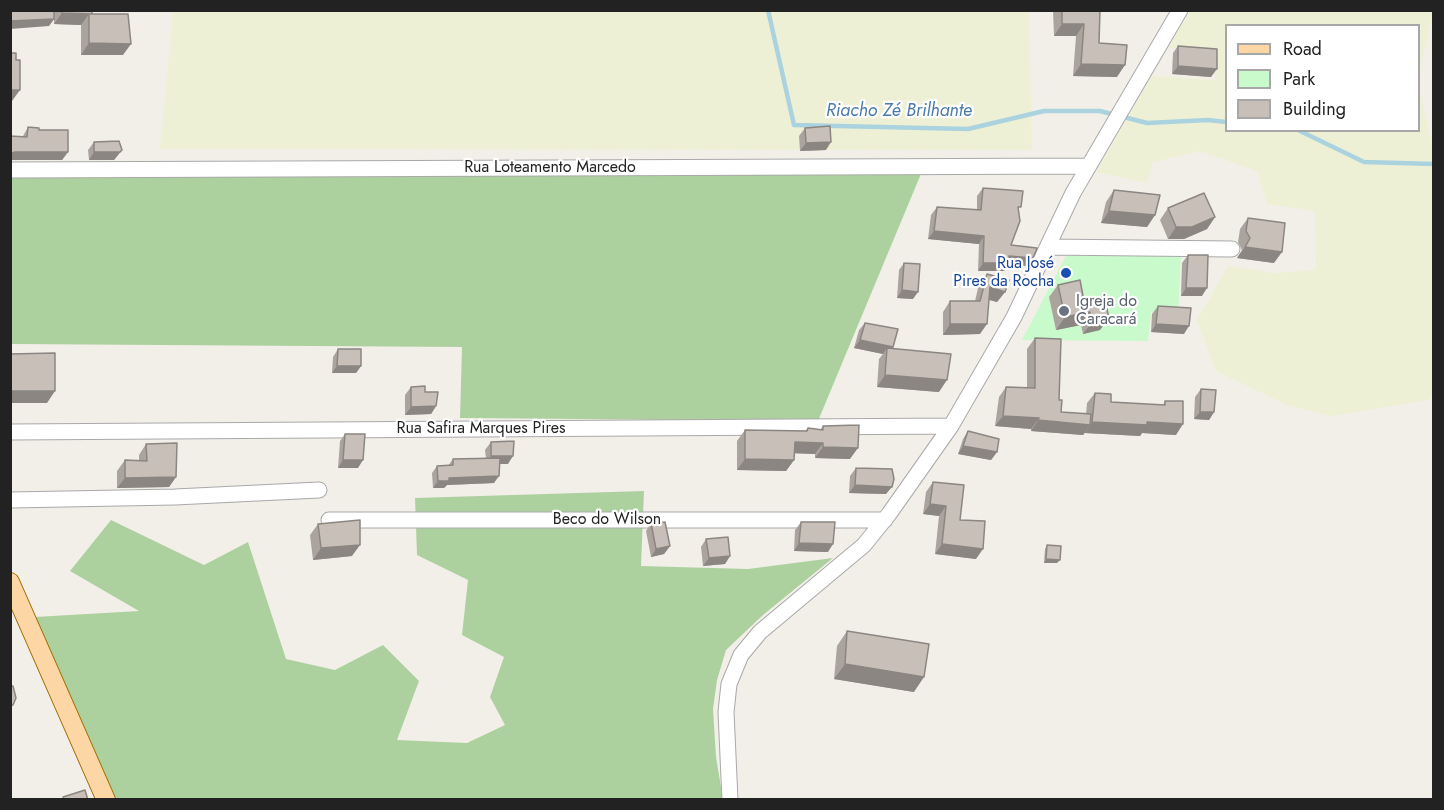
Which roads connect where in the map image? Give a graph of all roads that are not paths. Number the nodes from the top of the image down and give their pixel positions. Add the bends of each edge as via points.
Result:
1 (1180, 10) edge
2 (1089, 166) junction
3 (10, 170) edge
4 (1048, 247) junction
5 (1232, 249) dead end
6 (951, 426) junction
7 (10, 432) edge
8 (319, 490) dead end
9 (10, 500) edge
10 (329, 519) dead end
11 (885, 520) junction
12 (10, 582) edge
13 (106, 800) edge
14 (730, 800) edge

1 - 2 street
2 - 3 street, Rua Loteamento Marcedo
2 - 4 street
4 - 5 street
4 - 6 street via 1014,317
6 - 7 street, Rua Safira Marques Pires
6 - 11 street
8 - 9 street
10 - 11 street, Beco do Wilson
11 - 14 street via 864,545 760,632 741,655 729,684 726,712
12 - 13 main road

